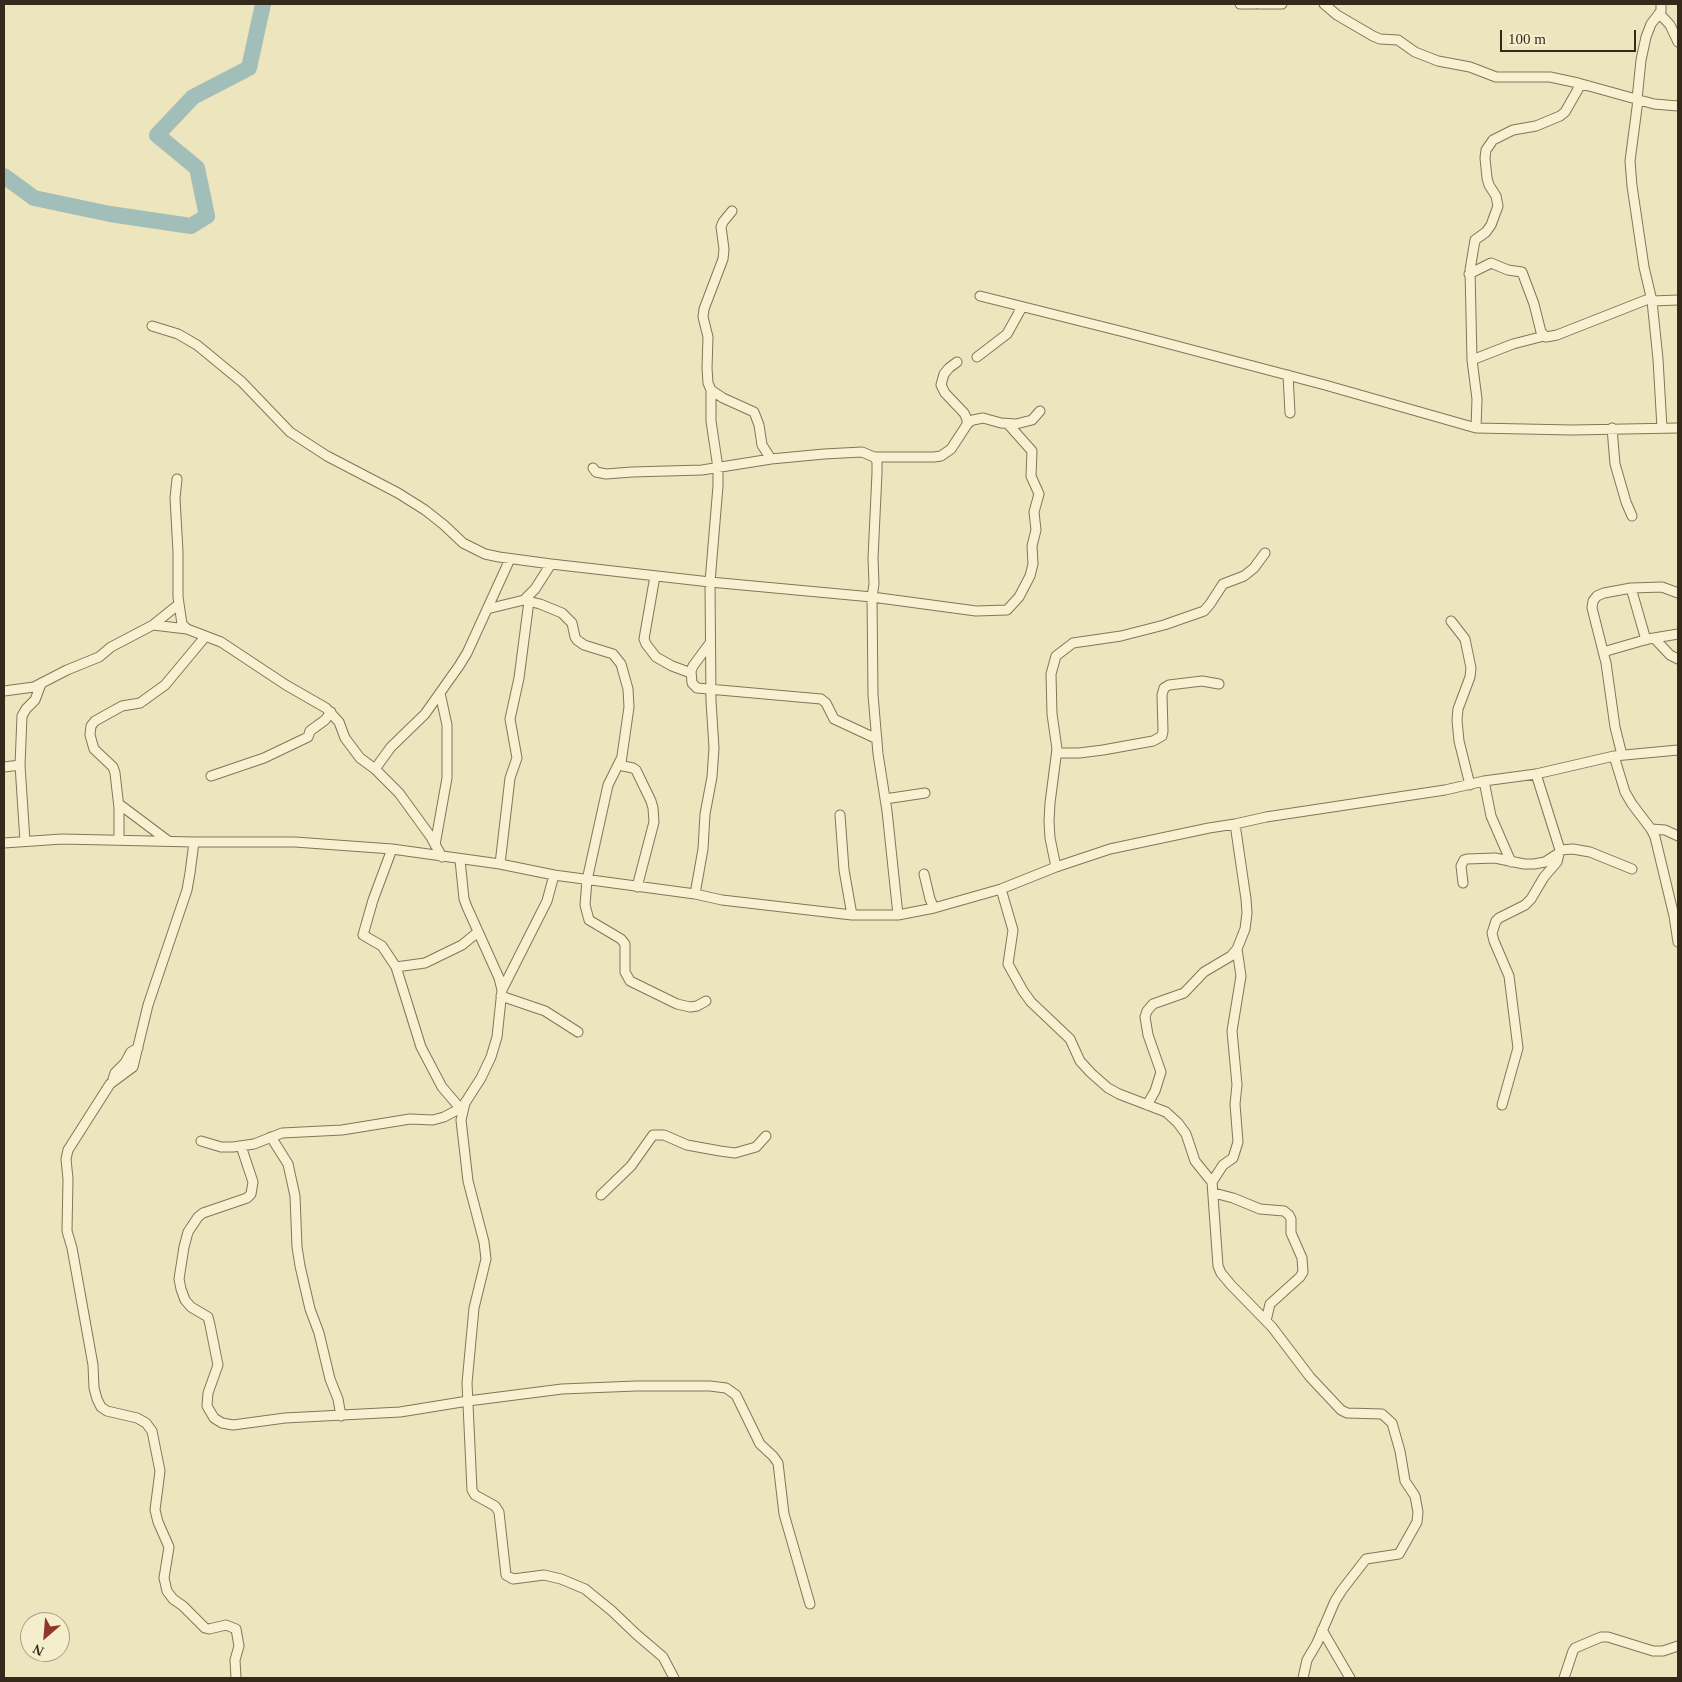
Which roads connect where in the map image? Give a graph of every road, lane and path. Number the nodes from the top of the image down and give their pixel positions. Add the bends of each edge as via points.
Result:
1 (1240, 4) edge
2 (1255, 4) edge
3 (1259, 4) edge
4 (1282, 4) edge
5 (1324, 4) edge
6 (1660, 9) edge
7 (1678, 42) edge
8 (1581, 84) junction
9 (1637, 100) junction
10 (1678, 106) edge
11 (732, 211) dead end
12 (1470, 274) junction
13 (980, 296) dead end
14 (1652, 299) junction
15 (1678, 300) edge
16 (1022, 307) junction
17 (152, 326) dead end
18 (1544, 336) junction
19 (977, 357) dead end
20 (1472, 360) junction
21 (957, 362) dead end
22 (1288, 375) junction
23 (711, 390) junction
24 (1040, 411) dead end
25 (1290, 413) dead end
26 (1008, 424) junction
27 (967, 425) junction
28 (1476, 428) junction
29 (1612, 428) junction
30 (1662, 428) junction
31 (1678, 428) edge
32 (874, 457) junction
33 (771, 460) junction
34 (593, 468) dead end
35 (718, 468) junction
36 (177, 479) dead end
37 (1632, 516) dead end
38 (1265, 554) dead end
39 (510, 559) junction
40 (551, 564) junction
41 (655, 576) junction
42 (710, 582) junction
43 (1631, 588) junction
44 (1678, 593) edge
45 (872, 597) junction
46 (527, 601) junction
47 (178, 604) junction
48 (487, 608) junction
49 (1451, 621) dead end
50 (153, 625) junction
51 (187, 629) junction
52 (1678, 634) edge
53 (205, 637) junction
54 (1650, 639) junction
55 (710, 643) junction
56 (1603, 652) junction
57 (1678, 659) edge
58 (691, 674) junction
59 (41, 684) junction
60 (1219, 684) dead end
61 (711, 690) junction
62 (4, 691) edge
63 (440, 693) junction
64 (332, 712) junction
65 (877, 739) junction
66 (1678, 750) edge
67 (1057, 753) junction
68 (1618, 756) junction
69 (621, 759) junction
70 (20, 765) junction
71 (4, 767) edge
72 (375, 769) junction
73 (1536, 774) junction
74 (211, 776) dead end
75 (1484, 781) junction
76 (1470, 785) junction
77 (924, 793) dead end
78 (885, 799) junction
79 (119, 804) junction
80 (840, 815) dead end
81 (1235, 824) junction
82 (1651, 829) junction
83 (1678, 836) edge
84 (119, 840) junction
85 (167, 840) junction
86 (25, 841) junction
87 (194, 842) junction
88 (4, 843) edge
89 (435, 845) junction
90 (392, 849) junction
91 (1560, 852) junction
92 (442, 857) junction
93 (460, 860) junction
94 (1511, 862) junction
95 (500, 864) junction
96 (1056, 868) junction
97 (1632, 869) dead end
98 (924, 874) dead end
99 (554, 875) junction
100 (587, 880) junction
101 (1463, 883) dead end
102 (637, 887) junction
103 (1000, 889) junction
104 (695, 894) junction
105 (934, 908) junction
106 (852, 915) junction
107 (898, 915) junction
108 (478, 932) junction
109 (1678, 942) edge
110 (1237, 949) junction
111 (396, 967) junction
112 (502, 993) junction
113 (706, 1001) dead end
114 (578, 1032) dead end
115 (1147, 1104) junction
116 (1502, 1105) dead end
117 (462, 1107) junction
118 (766, 1136) dead end
119 (271, 1137) junction
120 (200, 1141) dead end
121 (241, 1146) junction
122 (1212, 1182) junction
123 (1214, 1194) junction
124 (601, 1195) dead end
125 (1266, 1321) junction
126 (468, 1401) junction
127 (341, 1416) junction
128 (810, 1604) dead end
129 (1322, 1630) junction
130 (1678, 1646) edge
131 (236, 1678) edge
132 (674, 1678) edge
133 (1303, 1678) edge
134 (1350, 1678) edge
135 (1564, 1678) edge

1 - 2 street
3 - 4 street
5 - 8 street via 1365,33 1380,39 1398,40 1414,52 1438,60 1470,67 1496,78 1550,78
6 - 7 street
6 - 9 street via 1646,37
8 - 9 street
8 - 12 street via 1560,116 1536,126 1513,130 1488,145 1485,158 1487,178 1498,206 1486,232 1475,240
9 - 10 street
9 - 14 street via 1630,161 1634,208
11 - 23 street via 723,222 724,259 704,309
12 - 18 street via 1491,263 1522,272
12 - 20 street
13 - 16 street
14 - 15 street
14 - 18 street
14 - 30 street
16 - 19 street via 1007,334
16 - 22 street
17 - 39 street via 178,334 197,345 242,382 290,432 425,510 463,543 485,554
18 - 20 street
20 - 28 street via 1477,399
21 - 27 street via 948,368 941,385 964,413
22 - 25 street
22 - 28 street
23 - 33 street via 754,412 762,445
23 - 35 street via 711,420
24 - 26 street via 1032,420
26 - 27 street via 983,418
26 - 45 street via 1032,451 1031,476 1039,494 1034,512 1033,564 1019,597 1007,610 998,612
27 - 32 street via 951,449 941,456
28 - 29 street
29 - 30 street
29 - 37 street via 1615,464
30 - 31 street
32 - 33 street via 862,452
32 - 45 street via 877,473
33 - 35 street
34 - 35 street via 606,474
35 - 42 street
36 - 47 street
38 - 67 street via 1244,576 1221,585 1204,611 1121,636 1072,643 1056,656 1051,674
39 - 40 street
39 - 48 street
40 - 41 street
40 - 46 street
41 - 42 street
41 - 58 street via 644,638 646,644 656,657
42 - 45 street
42 - 55 street
43 - 44 street via 1662,587
43 - 54 street
43 - 56 street via 1604,593 1593,601
45 - 65 street
46 - 48 street
46 - 69 street via 567,616 578,640 613,654 621,664 629,707
46 - 95 street via 510,719 517,758 510,778
47 - 50 street
47 - 51 street via 180,621
48 - 63 street via 467,653
49 - 76 street via 1465,639 1471,668 1457,720
50 - 51 street
50 - 59 street via 99,657
51 - 53 street
52 - 54 street
53 - 64 street via 221,642
53 - 79 street via 165,685 140,703 122,706 91,726 94,749 114,770
54 - 56 street
54 - 57 street
55 - 58 street
55 - 61 street
56 - 68 street
58 - 61 street via 694,685
59 - 62 street
59 - 70 street via 35,700 22,716
60 - 67 street via 1202,681 1164,688 1162,736 1153,741 1095,751
61 - 65 street via 821,699 834,719
61 - 104 street via 714,748
63 - 72 street
63 - 89 street via 447,725 447,778
64 - 72 street via 352,748
64 - 74 street via 310,731 308,737 264,758
65 - 78 street
66 - 68 street
67 - 96 street via 1049,821
68 - 73 street
68 - 82 street via 1625,792
69 - 100 street via 608,786
69 - 102 street via 623,766 636,770 654,808 654,822
70 - 71 street
70 - 86 street
72 - 89 street via 399,793
73 - 75 street
73 - 91 street
75 - 76 street
75 - 94 street via 1491,816
76 - 81 street via 1266,816
77 - 78 street
78 - 107 street
79 - 84 street
79 - 85 street
80 - 106 street via 844,870
81 - 96 street via 1110,849
81 - 110 street via 1247,912 1245,929
82 - 83 street via 1665,830
82 - 109 street via 1658,846
84 - 85 street
84 - 86 street
85 - 87 street
86 - 88 street
87 - 90 street via 295,842
87 - 131 street via 186,890 148,1005 133,1067 112,1081 68,1150 68,1235 93,1365 95,1393 101,1407 106,1412 142,1420 151,1428 160,1471 155,1510 169,1544 164,1578 167,1591 205,1628 226,1625 236,1629 239,1646 235,1660
89 - 92 street
90 - 92 street
90 - 111 street via 362,933 382,946
91 - 94 street via 1541,864
91 - 97 street via 1573,849 1590,852
91 - 116 street via 1557,862 1531,898 1525,905 1496,920 1492,933 1509,976 1518,1048
92 - 93 street
93 - 95 street
93 - 108 street via 464,898
94 - 101 street via 1486,858 1464,860 1461,871
95 - 99 street
96 - 103 street
98 - 105 street
99 - 100 street
99 - 112 street via 547,901
100 - 102 street
100 - 113 street via 585,905 588,920 621,939 625,972 630,981 684,1006 697,1006
102 - 104 street
103 - 105 street
103 - 115 street via 1013,930 1008,964 1023,991 1070,1039 1080,1061 1091,1073 1108,1088
104 - 106 street
105 - 107 street
106 - 107 street
108 - 111 street via 462,945 425,963
108 - 112 street via 499,978
110 - 115 street via 1204,972 1184,993 1153,1004 1147,1011 1148,1035 1162,1072
110 - 122 street via 1241,976 1232,1031 1238,1085 1235,1104 1238,1142 1233,1158 1223,1165
111 - 117 street via 421,1047 442,1087
112 - 114 street via 546,1012
112 - 117 street via 497,1037 491,1057
115 - 122 street via 1166,1112 1178,1122 1198,1166
117 - 119 street via 433,1120 410,1119 342,1130 282,1133
117 - 126 street via 468,1181 486,1259 474,1308
118 - 124 street via 756,1147 735,1153 653,1135 631,1166
119 - 121 street
119 - 127 street via 288,1164 295,1196 300,1266
120 - 121 street via 227,1148
121 - 127 street via 254,1182 252,1194 198,1217 188,1232 179,1279 185,1300 208,1317 210,1325 218,1365 207,1406 214,1418 233,1424
122 - 123 street
123 - 125 street via 1221,1273
123 - 125 street via 1260,1210 1284,1210 1290,1215 1291,1233 1302,1258 1303,1272 1270,1304
125 - 129 street via 1341,1410 1382,1414 1389,1419 1400,1451 1405,1481 1416,1499 1417,1522 1400,1552 1366,1559 1335,1601
126 - 127 street via 400,1412
126 - 128 street via 562,1389 710,1386 730,1390 740,1401 760,1444 778,1462 784,1514
126 - 132 street via 472,1490 499,1512 506,1575 514,1579 544,1575 585,1589 663,1657
129 - 133 street via 1307,1660
129 - 134 street
130 - 135 street via 1653,1652 1601,1637 1575,1648

